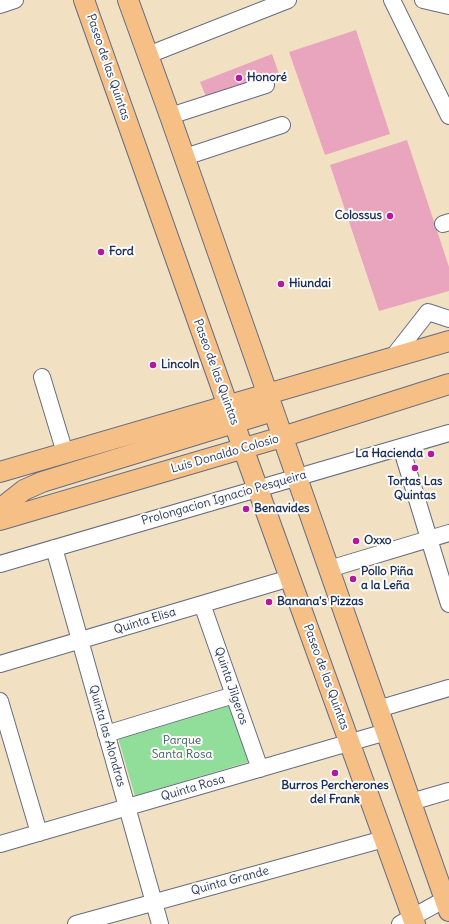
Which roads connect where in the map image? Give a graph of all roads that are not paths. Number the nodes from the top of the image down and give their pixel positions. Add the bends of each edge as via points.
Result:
1 (15, 0) edge
2 (84, 0) edge
3 (128, 0) edge
4 (288, 0) edge
5 (392, 0) edge
6 (424, 0) edge
7 (0, 6) edge
8 (449, 6) edge
9 (148, 55) junction
10 (266, 85) dead end
11 (170, 116) junction
12 (449, 116) edge
13 (282, 125) dead end
14 (185, 157) junction
15 (449, 319) edge
16 (449, 341) edge
17 (392, 358) junction
18 (42, 377) dead end
19 (449, 384) edge
20 (270, 403) junction
21 (231, 414) junction
22 (449, 433) edge
23 (282, 437) junction
24 (401, 447) junction
25 (243, 449) junction
26 (65, 453) junction
27 (0, 472) edge
28 (297, 477) junction
29 (258, 488) junction
30 (0, 509) edge
31 (0, 520) edge
32 (449, 533) edge
33 (429, 539) junction
34 (54, 548) junction
35 (0, 564) edge
36 (329, 569) junction
37 (290, 578) junction
38 (202, 604) junction
39 (449, 604) edge
40 (79, 640) junction
41 (0, 664) edge
42 (449, 688) edge
43 (234, 695) junction
44 (0, 701) edge
45 (378, 709) junction
46 (386, 732) junction
47 (106, 734) junction
48 (349, 743) junction
49 (260, 769) junction
50 (449, 791) edge
51 (411, 802) junction
52 (127, 807) junction
53 (39, 833) junction
54 (384, 839) junction
55 (0, 844) edge
56 (154, 902) junction
57 (448, 902) edge
58 (409, 922) edge
59 (76, 924) edge
60 (160, 924) edge

1 - 7 street
2 - 21 main road, Paseo de las Quintas
3 - 9 main road
4 - 9 street
5 - 12 street
6 - 8 street
9 - 11 main road
10 - 11 street
11 - 14 main road
13 - 14 street
14 - 20 main road
15 - 17 street via 427,307
16 - 17 main road
17 - 20 main road
18 - 26 street
19 - 23 main road, Luis Donaldo Colosio
20 - 21 main road
20 - 23 main road
21 - 25 main road, Paseo de las Quintas
21 - 26 main road
21 - 30 main road via 42,482 24,490
22 - 24 street, Prolongacion Ignacio Pesqueira
23 - 25 main road, Luis Donaldo Colosio
23 - 28 main road
24 - 28 street, Prolongacion Ignacio Pesqueira
24 - 33 street
25 - 29 main road, Paseo de las Quintas
25 - 31 main road, Luis Donaldo Colosio
26 - 27 main road
28 - 29 street, Prolongacion Ignacio Pesqueira
28 - 36 main road
29 - 34 street, Prolongacion Ignacio Pesqueira
29 - 37 main road, Paseo de las Quintas
32 - 33 street
33 - 36 street
33 - 39 street
34 - 35 street, Prolongacion Ignacio Pesqueira
34 - 40 street, Quinta las Alondras
36 - 45 main road
37 - 38 street, Quinta Elisa
37 - 48 main road, Paseo de las Quintas
38 - 40 street, Quinta Elisa
38 - 43 street, Quinta Jilgeros
40 - 41 street, Quinta Elisa
40 - 47 street, Quinta las Alondras
42 - 45 street
43 - 47 street
43 - 49 street, Quinta Jilgeros
44 - 53 street
45 - 46 main road
46 - 48 street, Quinta Rosa
46 - 51 main road
47 - 52 street, Quinta las Alondras
48 - 49 street, Quinta Rosa
48 - 54 main road, Paseo de las Quintas
49 - 52 street, Quinta Rosa
50 - 51 street
51 - 57 main road
52 - 53 street, Quinta Rosa
52 - 56 street, Quinta las Alondras
53 - 55 street, Quinta Rosa
54 - 56 street, Quinta Grande
54 - 58 main road, Paseo de las Quintas
56 - 59 street, Quinta Grande
56 - 60 street, Quinta las Alondras
57 - 58 street

